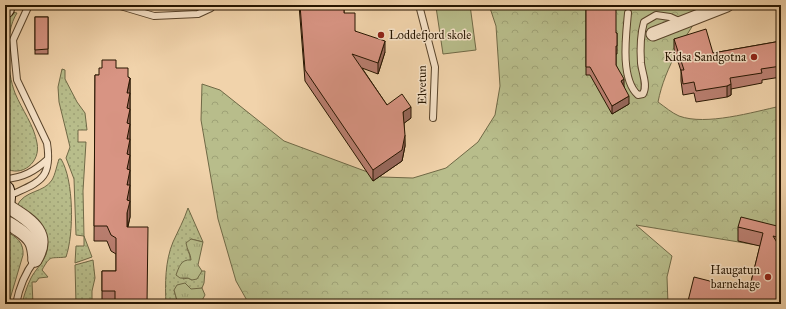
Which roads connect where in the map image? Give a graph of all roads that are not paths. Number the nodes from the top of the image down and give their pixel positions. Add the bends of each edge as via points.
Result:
1 (5, 5) edge
2 (28, 5) edge
3 (117, 5) edge
4 (213, 5) edge
5 (420, 5) edge
6 (727, 5) edge
7 (5, 9) edge
8 (628, 13) dead end
9 (682, 22) junction
10 (653, 34) dead end
11 (433, 118) dead end
12 (48, 160) junction
13 (5, 179) edge
14 (5, 204) edge
15 (35, 260) joint
16 (16, 304) edge

1 - 7 main road
2 - 12 lane via 13,40 17,80 47,143
3 - 4 lane via 154,16 198,14
5 - 11 lane, Elvetun via 435,67
6 - 9 street
8 - 9 lane via 625,48 627,72 633,90 638,95 643,94 646,89 641,63 640,34 644,22 656,15
9 - 10 street
12 - 13 lane via 30,174
12 - 14 lane via 48,169 44,177
14 - 15 street via 34,224 38,230 41,251
15 - 16 lane via 18,292

